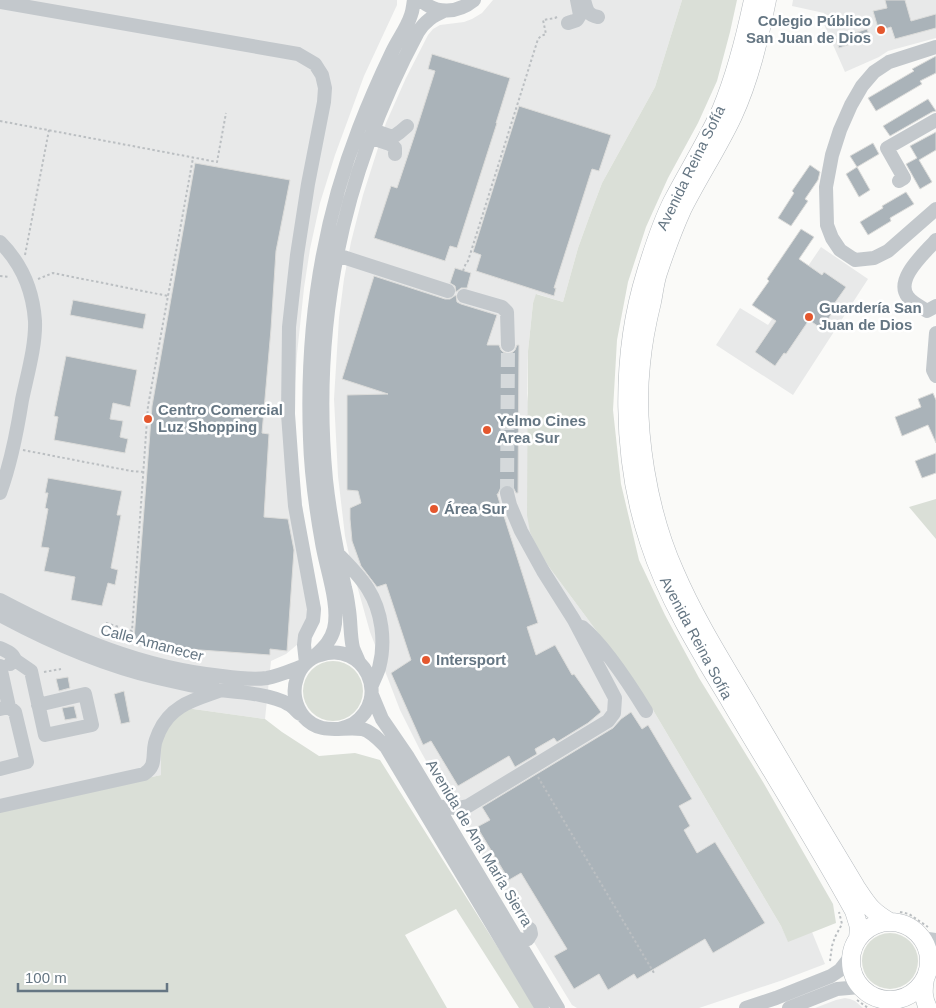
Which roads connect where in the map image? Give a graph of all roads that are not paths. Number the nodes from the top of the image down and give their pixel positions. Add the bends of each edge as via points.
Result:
1 (414, 0) edge
2 (421, 0) edge
3 (474, 0) edge
4 (577, 0) edge
5 (584, 0) edge
6 (753, 0) edge
7 (767, 0) edge
8 (0, 2) edge
9 (444, 11) junction
10 (598, 17) dead end
11 (565, 19) road end
12 (936, 47) edge
13 (936, 120) edge
14 (407, 126) dead end
15 (371, 134) junction
16 (395, 154) dead end
17 (899, 181) dead end
18 (936, 209) edge
19 (936, 240) edge
20 (0, 242) edge
21 (337, 255) junction
22 (448, 291) dead end
23 (464, 296) dead end
24 (932, 308) edge
25 (936, 333) edge
26 (508, 345) tunnel mouth
27 (936, 376) edge
28 (0, 493) edge
29 (507, 493) tunnel mouth
30 (337, 554) junction
31 (0, 600) edge
32 (0, 615) edge
33 (574, 620) junction
34 (0, 648) edge
35 (15, 660) junction
36 (308, 662) junction
37 (359, 662) junction
38 (0, 666) edge
39 (222, 690) junction
40 (372, 690) junction
41 (38, 705) junction
42 (5, 708) edge
43 (646, 711) dead end
44 (304, 717) junction
45 (339, 729) junction
46 (0, 769) edge
47 (0, 806) edge
48 (438, 806) junction
49 (890, 922) junction
50 (530, 929) dead end
51 (516, 938) junction
52 (540, 939) dead end
53 (858, 939) junction
54 (928, 939) edge
55 (851, 956) junction
56 (529, 959) junction
57 (931, 963) edge
58 (860, 987) junction
59 (822, 995) edge
60 (897, 1004) edge
61 (542, 1008) edge
62 (558, 1008) edge
63 (746, 1008) edge
64 (789, 1008) edge
65 (928, 1008) edge

1 - 36 street via 411,16 358,129 328,230 317,289 310,358 310,439 317,514 336,612 328,643
2 - 9 street
3 - 9 street, Avenida de Ana María Sierra via 464,7
4 - 11 street via 580,15 577,20
5 - 10 street via 588,12
6 - 53 main road, Avenida Reina Sofía via 736,72 671,204 645,273 628,366 627,414 631,455 637,499 648,541 677,610 849,901 859,927
7 - 49 main road, Avenida Reina Sofía via 749,74 733,116 682,210 658,274 641,365 643,452 661,537 689,604 856,887 876,914
8 - 36 street via 298,54 315,64 322,75 324,102 308,184 289,327 288,414 295,506 314,609 313,620 305,636
9 - 15 street, Avenida de Ana María Sierra via 431,17 418,32
12 - 18 street via 889,62 862,86 840,130 832,159 826,187 827,225 840,250 856,260 874,258 888,251
13 - 17 street via 887,148 904,178
14 - 15 street via 393,137
15 - 16 street via 395,148
15 - 21 street, Avenida de Ana María Sierra via 349,202
19 - 24 street via 909,272 904,288 911,301
20 - 28 street via 23,274 31,294 35,322 14,449
21 - 22 street
21 - 30 street, Avenida de Ana María Sierra via 326,329 323,437
23 - 26 street via 502,307 507,312
25 - 27 street via 933,370
29 - 33 street via 521,531
30 - 37 street, Avenida de Ana María Sierra via 353,648
30 - 40 street via 368,588 382,629 379,668
31 - 36 street, Calle Amanecer via 88,642 202,674 269,678
32 - 39 street, Calle Amanecer via 74,651 118,668
33 - 43 street via 591,634
33 - 48 street via 615,698 614,713 608,722 468,806
34 - 35 street via 12,654
35 - 38 street
35 - 41 street via 31,671
36 - 37 street via 326,653 338,652
36 - 44 street via 294,686 298,708
37 - 40 street, Avenida de Ana María Sierra via 369,676
38 - 42 street
39 - 44 street, Calle Amanecer via 269,697 288,704
39 - 47 street via 182,705 172,713 163,723 155,741 153,765 144,774
40 - 45 street via 368,707 361,717
40 - 48 street, Avenida de Ana María Sierra via 382,719
41 - 41 street via 45,735 92,725 85,694
42 - 46 street via 15,712 27,762
44 - 45 street, Avenida de Ana María Sierra via 320,727
45 - 61 street, Avenida de Ana María Sierra via 362,730 386,746
48 - 51 street, Avenida de Ana María Sierra
49 - 53 main road via 868,929
49 - 54 main road via 907,926
50 - 51 street via 528,939
51 - 56 street, Avenida de Ana María Sierra
52 - 56 street via 532,947
53 - 55 main road
54 - 57 main road via 926,948
55 - 58 main road via 851,968
55 - 59 street via 831,976
56 - 62 street, Avenida de Ana María Sierra
57 - 60 main road via 918,988
57 - 65 main road via 923,991
58 - 59 street via 837,989
58 - 60 main road via 874,997
59 - 63 street
59 - 64 street

